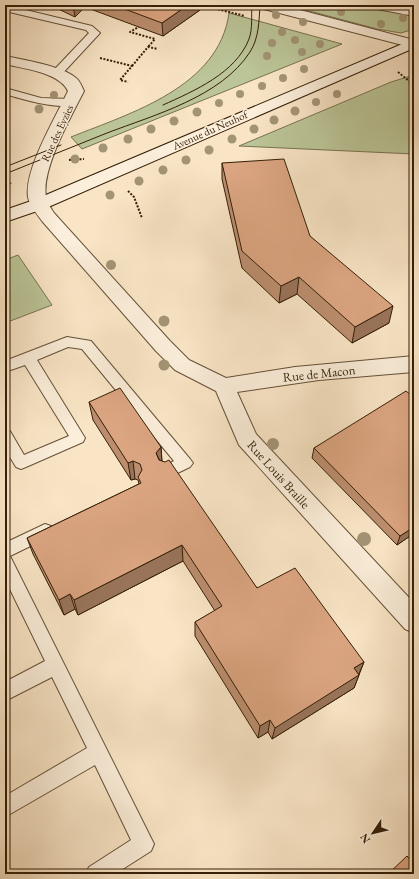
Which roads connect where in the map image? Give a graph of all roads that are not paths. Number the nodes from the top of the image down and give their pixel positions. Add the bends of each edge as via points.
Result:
1 (265, 5) edge
2 (377, 5) edge
3 (5, 8) edge
4 (414, 12) edge
5 (414, 44) edge
6 (5, 60) edge
7 (57, 73) junction
8 (5, 91) edge
9 (71, 102) junction
10 (40, 204) junction
11 (5, 216) edge
12 (28, 358) junction
13 (414, 364) edge
14 (5, 368) edge
15 (224, 386) junction
16 (5, 435) edge
17 (166, 472) edge
18 (60, 524) edge
19 (5, 551) edge
20 (5, 562) edge
21 (10, 585) edge
22 (414, 622) edge
23 (56, 665) junction
24 (5, 692) edge
25 (99, 752) junction
26 (5, 807) edge
27 (96, 874) edge

1 - 5 street
2 - 4 street
3 - 7 lane via 89,28 95,33
5 - 10 street, Avenue du Neuhof
6 - 7 street, Rue des Eyzies
7 - 9 street, Rue des Eyzies via 71,81 76,91
8 - 9 lane via 41,101
9 - 10 street, Rue des Eyzies via 41,168 36,190
10 - 11 street, Avenue du Neuhof
10 - 15 street via 55,226 163,346 182,364
12 - 14 lane
12 - 16 lane via 78,438 21,463
12 - 17 lane via 67,342 86,344 185,463
13 - 15 street, Rue de Macon via 310,372
15 - 22 street, Rue Louis Braille via 247,439
18 - 19 lane
20 - 21 lane
21 - 23 lane
23 - 24 lane
23 - 25 lane
25 - 26 lane
25 - 27 lane via 144,844

